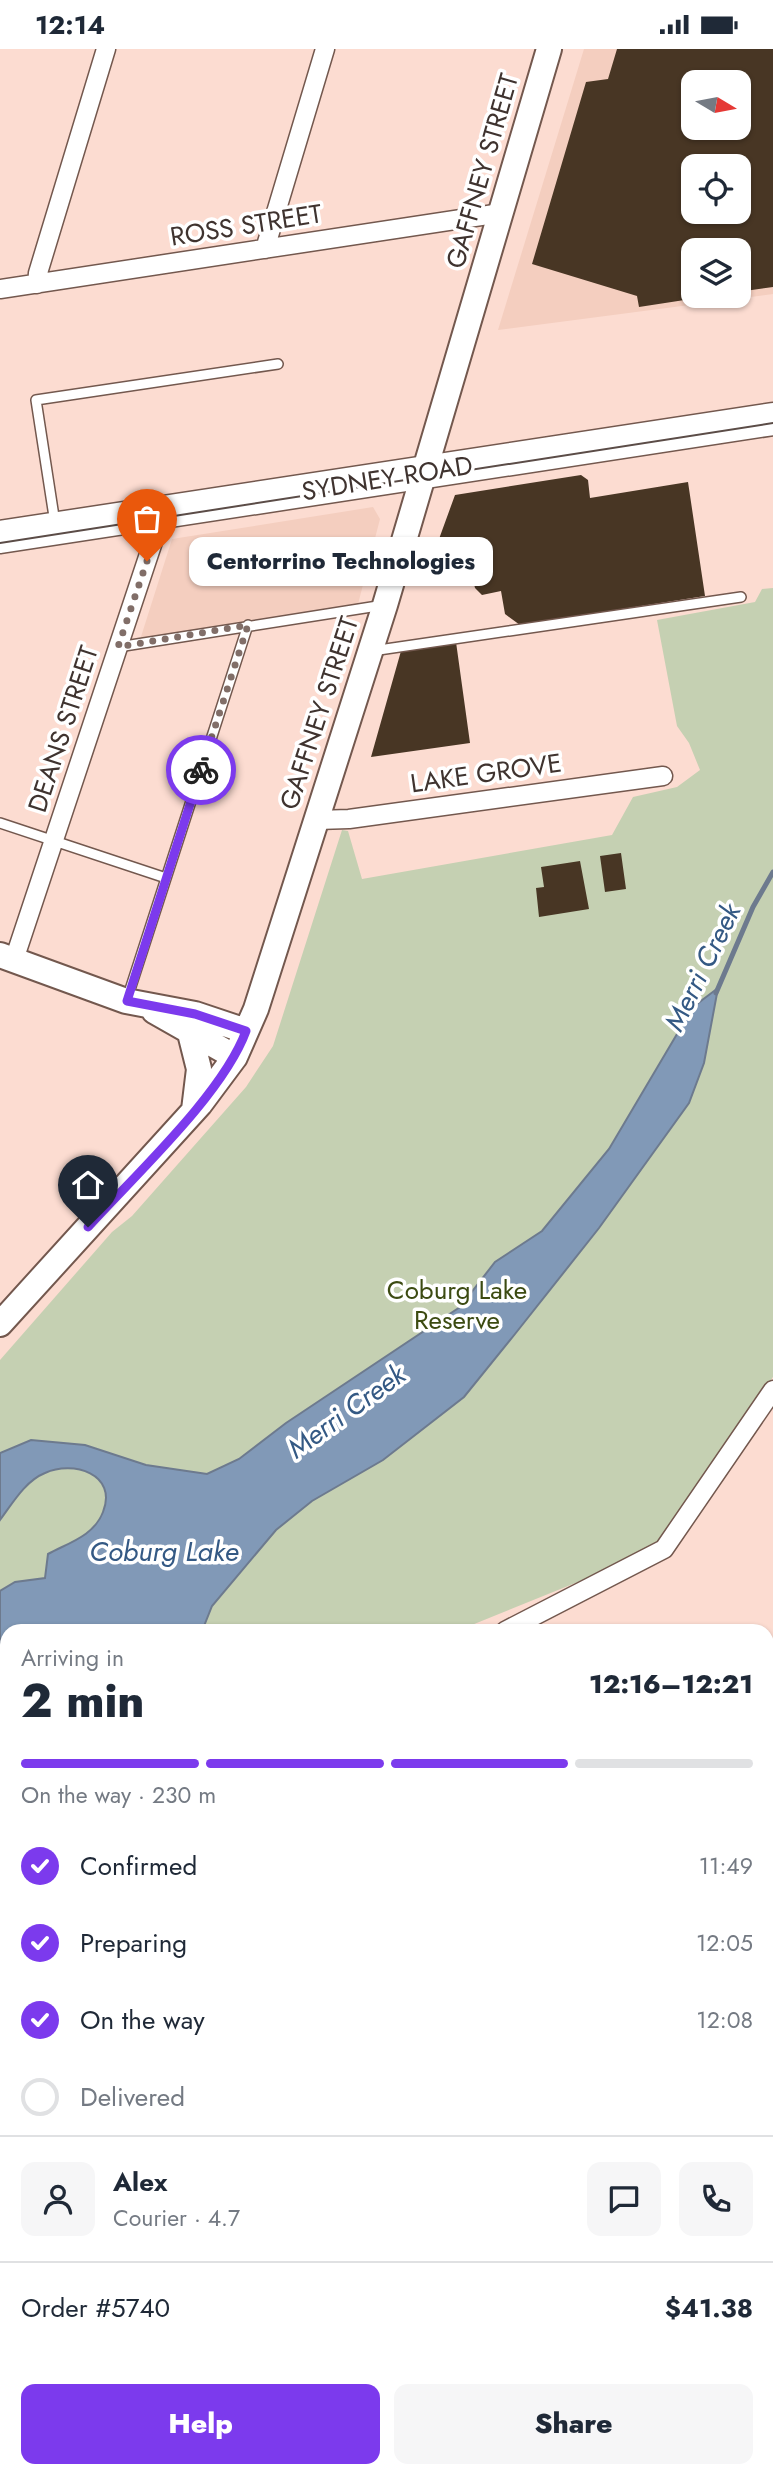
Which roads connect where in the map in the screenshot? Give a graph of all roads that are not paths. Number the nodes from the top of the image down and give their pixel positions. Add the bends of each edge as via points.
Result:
1 (106, 49) edge
2 (325, 49) edge
3 (549, 49) edge
4 (500, 213) junction
5 (265, 249) junction
6 (37, 284) junction
7 (0, 289) edge
8 (278, 364) dead end
9 (773, 419) edge
10 (424, 472) junction
11 (153, 514) junction
12 (56, 529) junction
13 (0, 537) edge
14 (741, 597) dead end
15 (385, 604) junction
16 (248, 625) junction
17 (118, 647) junction
18 (371, 651) junction
19 (663, 776) dead end
20 (317, 820) junction
21 (0, 823) edge
22 (54, 839) junction
23 (166, 878) junction
24 (7, 957) edge
25 (137, 1004) junction
26 (246, 1031) junction
27 (190, 1033) junction
28 (235, 1057) junction
29 (194, 1110) junction
30 (0, 1324) edge
31 (773, 1390) edge
32 (519, 1624) edge

1 - 6 street
2 - 5 street
3 - 4 main road, GAFFNEY STREET
4 - 5 street, ROSS STREET
4 - 10 main road, GAFFNEY STREET
5 - 6 street, ROSS STREET
6 - 7 street, ROSS STREET
8 - 12 lane via 36,400
9 - 10 highway, SYDNEY ROAD
10 - 11 highway, SYDNEY ROAD
10 - 15 main road, GAFFNEY STREET
11 - 12 highway, SYDNEY ROAD
11 - 17 street, DEANS STREET via 154,540
12 - 13 highway, SYDNEY ROAD
14 - 18 lane
15 - 16 lane
15 - 18 main road, GAFFNEY STREET
16 - 17 lane
16 - 23 lane
17 - 22 street, DEANS STREET
18 - 20 main road, GAFFNEY STREET
19 - 20 street, LAKE GROVE
20 - 26 main road, GAFFNEY STREET
21 - 22 lane
22 - 23 lane
22 - 24 street, DEANS STREET
23 - 25 lane
24 - 25 main road
25 - 26 main road via 195,1014
25 - 27 main road
26 - 28 main road, GAFFNEY STREET
27 - 28 main road
27 - 29 main road via 199,1069
28 - 29 main road, GAFFNEY STREET
29 - 30 main road, GAFFNEY STREET
31 - 32 street via 664,1549

